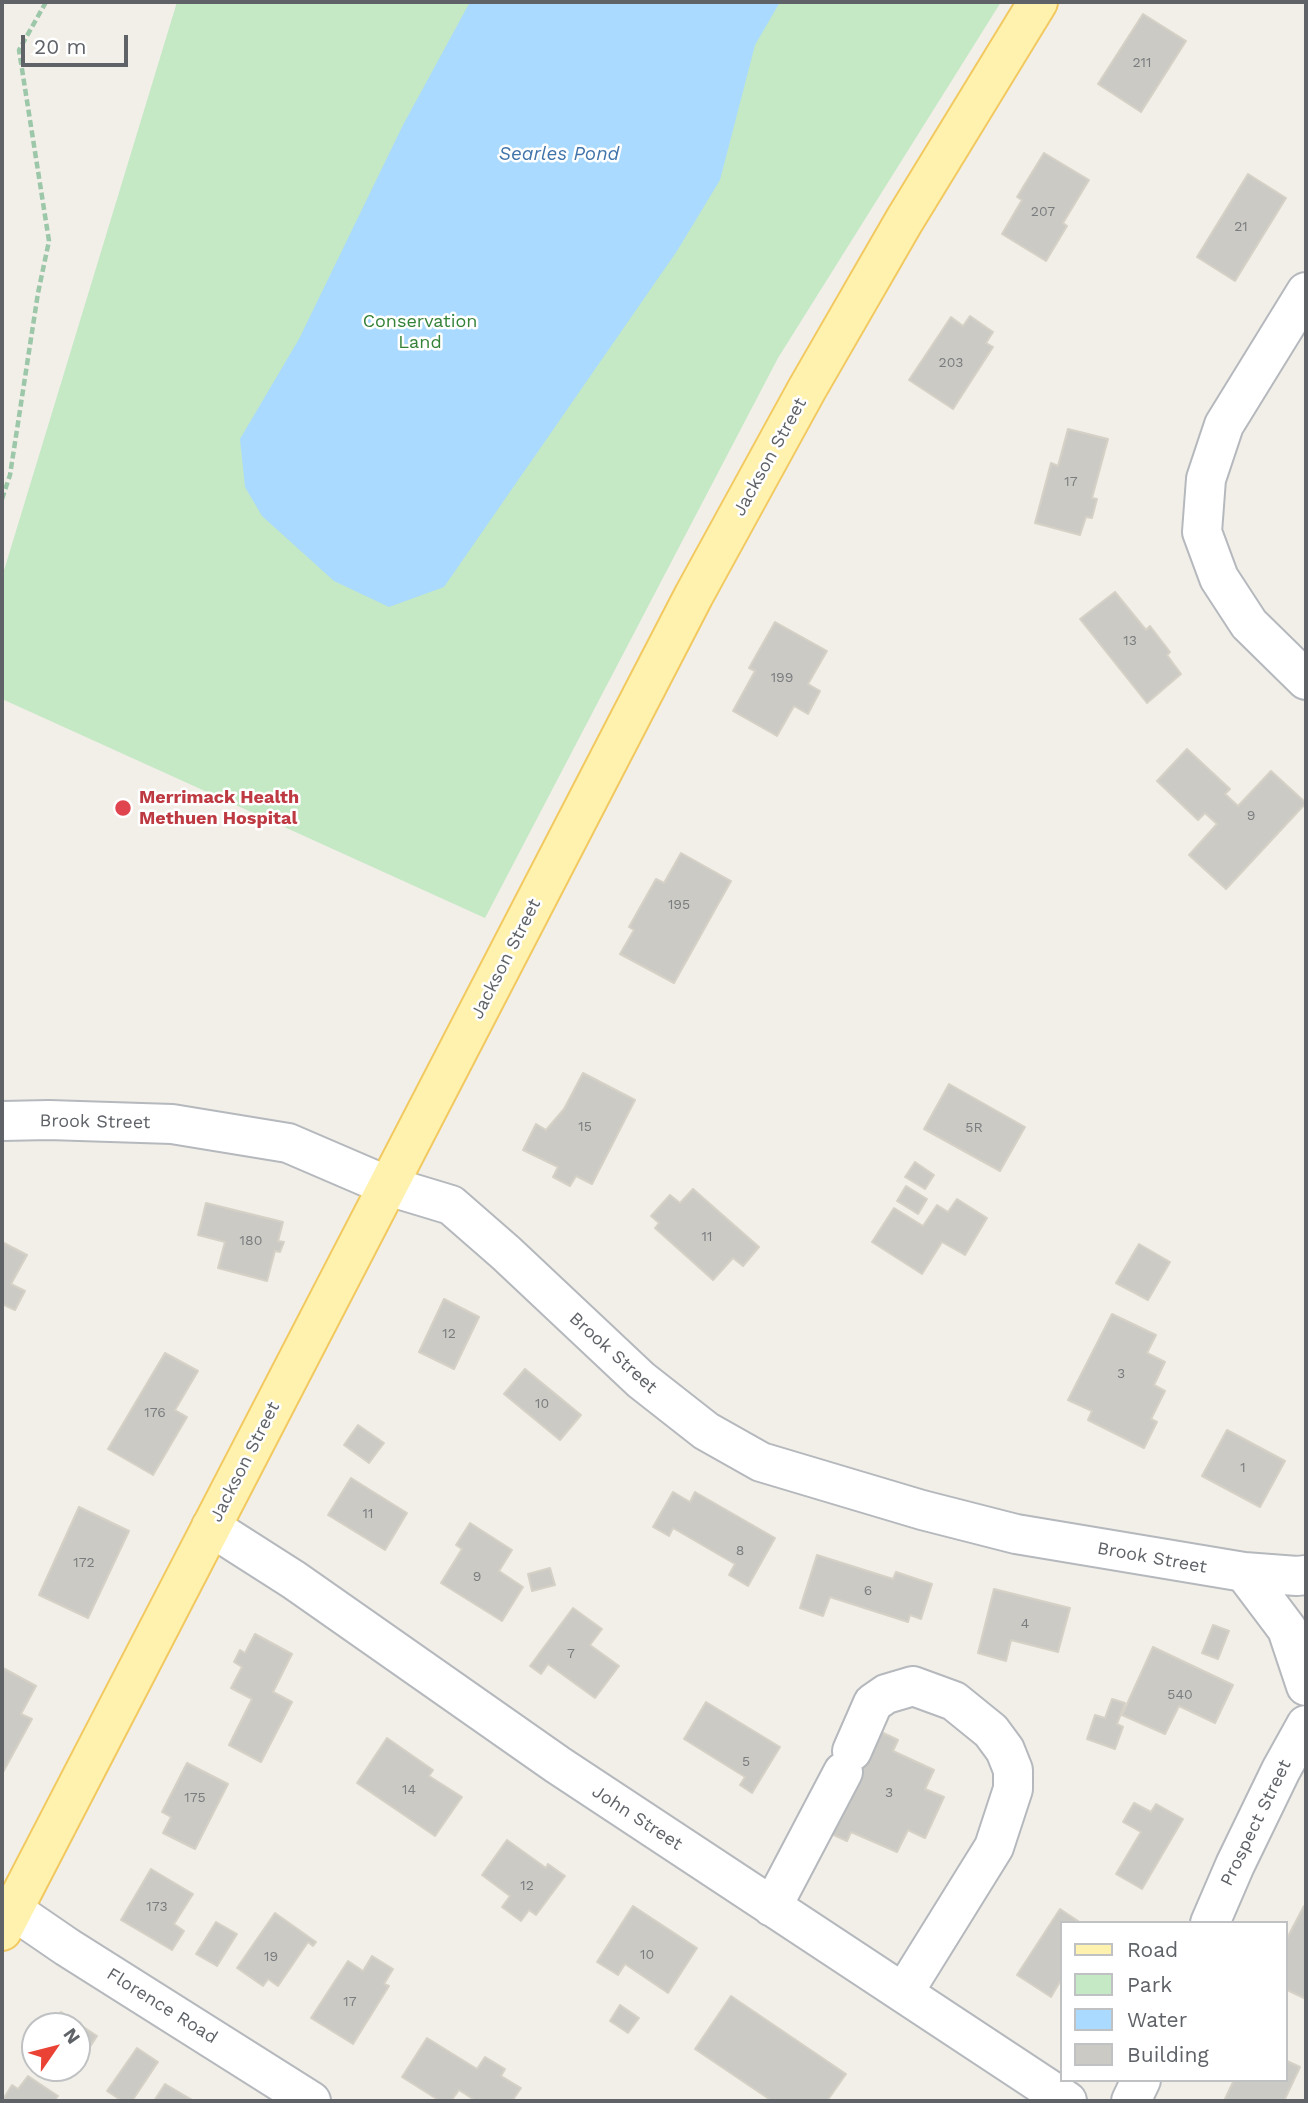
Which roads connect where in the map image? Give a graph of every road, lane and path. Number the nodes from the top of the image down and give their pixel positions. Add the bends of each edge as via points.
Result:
1 (46, 2) edge
2 (1038, 2) edge
3 (1306, 292) edge
4 (2, 499) edge
5 (1306, 680) edge
6 (2, 1121) edge
7 (388, 1186) junction
8 (212, 1527) junction
9 (1244, 1572) junction
10 (1306, 1574) edge
11 (1306, 1686) edge
12 (1306, 1725) edge
13 (772, 1907) junction
14 (7, 1921) edge
15 (1211, 1921) edge
16 (904, 1992) junction
17 (1140, 2082) edge
18 (311, 2101) edge
19 (1067, 2101) edge
20 (1131, 2101) edge

1 - 4 path via 19,50 49,241 10,475
2 - 7 main road, Jackson Street via 800,401
3 - 5 street via 1224,425 1206,479 1202,532 1219,578 1249,624
6 - 7 street, Brook Street via 158,1123 288,1143
7 - 8 main road, Jackson Street
7 - 9 street, Brook Street via 451,1205 641,1380 706,1431 761,1462 1016,1534
8 - 13 street, John Street
8 - 14 main road, Jackson Street
9 - 10 street, Brook Street
9 - 11 street via 1287,1629
12 - 15 street, Prospect Street
13 - 16 street, John Street
13 - 16 street via 873,1703 913,1686 954,1701 991,1731 1005,1750 1013,1770 1013,1789 995,1847
14 - 18 street, Florence Road via 67,1947
16 - 19 street, John Street
17 - 20 street

